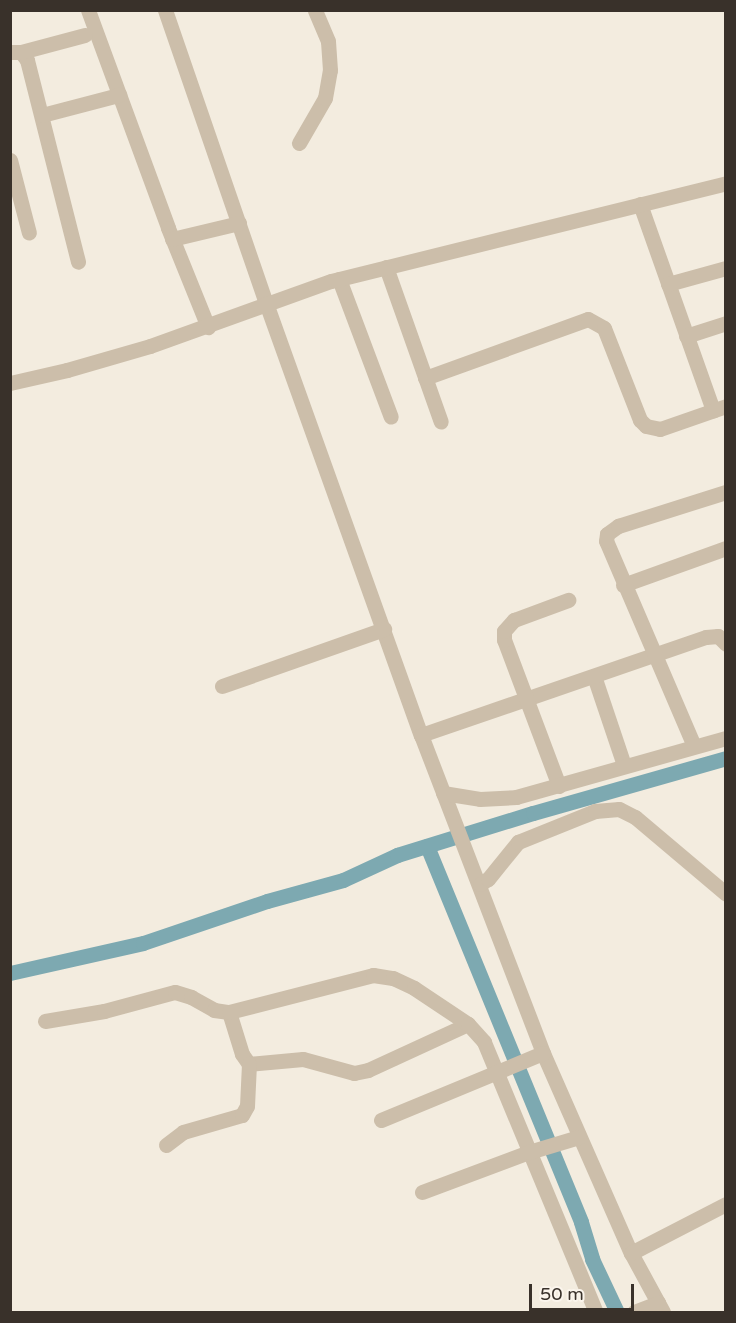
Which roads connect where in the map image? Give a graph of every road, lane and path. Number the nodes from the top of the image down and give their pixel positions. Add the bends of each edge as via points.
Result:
1 (88, 10) edge
2 (165, 10) edge
3 (315, 10) edge
4 (85, 35) dead end
5 (16, 52) edge
6 (119, 95) junction
7 (42, 115) junction
8 (299, 143) dead end
9 (10, 160) edge
10 (726, 183) edge
11 (640, 204) junction
12 (239, 223) junction
13 (29, 233) dead end
14 (172, 239) junction
15 (78, 262) dead end
16 (386, 267) junction
17 (726, 268) edge
18 (339, 279) junction
19 (668, 284) junction
20 (266, 303) junction
21 (726, 323) edge
22 (208, 327) junction
23 (686, 336) junction
24 (425, 378) junction
25 (10, 383) edge
26 (719, 408) edge
27 (391, 417) dead end
28 (441, 422) dead end
29 (726, 492) edge
30 (726, 548) edge
31 (623, 585) junction
32 (568, 600) dead end
33 (384, 629) junction
34 (726, 644) edge
35 (654, 654) junction
36 (594, 676) junction
37 (222, 686) dead end
38 (527, 699) junction
39 (421, 735) junction
40 (726, 738) edge
41 (694, 746) junction
42 (624, 765) junction
43 (559, 786) junction
44 (445, 798) junction
45 (480, 884) junction
46 (726, 894) edge
47 (229, 1012) junction
48 (45, 1020) dead end
49 (468, 1024) junction
50 (543, 1053) junction
51 (249, 1064) junction
52 (504, 1069) junction
53 (381, 1119) dead end
54 (579, 1137) junction
55 (166, 1145) dead end
56 (529, 1152) junction
57 (422, 1192) dead end
58 (726, 1204) edge
59 (631, 1253) junction
60 (661, 1308) edge
61 (596, 1312) edge
62 (634, 1312) edge

1 - 6 street
2 - 12 street
3 - 8 street via 328,41 330,70 325,98
4 - 5 street
5 - 7 street via 27,60
6 - 7 street
6 - 14 street
7 - 15 street
9 - 13 street
10 - 11 street
11 - 16 street
11 - 19 street
12 - 14 street
12 - 20 street
14 - 22 street
16 - 18 street
16 - 24 street
17 - 19 street
18 - 20 street
18 - 27 street
19 - 23 street
20 - 22 street
20 - 33 street
21 - 23 street
22 - 25 street via 67,370
23 - 26 street
24 - 26 street via 588,319 604,328 640,420 646,426 660,429
24 - 28 street
29 - 31 street via 612,529 606,541
30 - 31 street
31 - 35 street
32 - 38 street via 514,620 504,631
33 - 37 street
33 - 39 street
34 - 35 street via 712,635
35 - 36 street
35 - 41 street
36 - 38 street
36 - 42 street
38 - 39 street
38 - 43 street
39 - 44 street
40 - 41 street
41 - 42 street
42 - 43 street
43 - 44 street via 497,800
44 - 45 street
45 - 46 street via 518,842 595,811 619,809 635,817
45 - 50 street
47 - 48 street via 214,1010 175,992 104,1011
47 - 49 street via 373,975 393,978 414,988
47 - 51 street
49 - 51 street via 354,1073 303,1059
49 - 52 street
50 - 52 street
50 - 54 street
51 - 55 street via 247,1106 242,1115 183,1132
52 - 53 street
52 - 56 street
54 - 56 street
54 - 59 street
56 - 57 street
56 - 61 street
58 - 59 street
59 - 60 street
60 - 62 street

